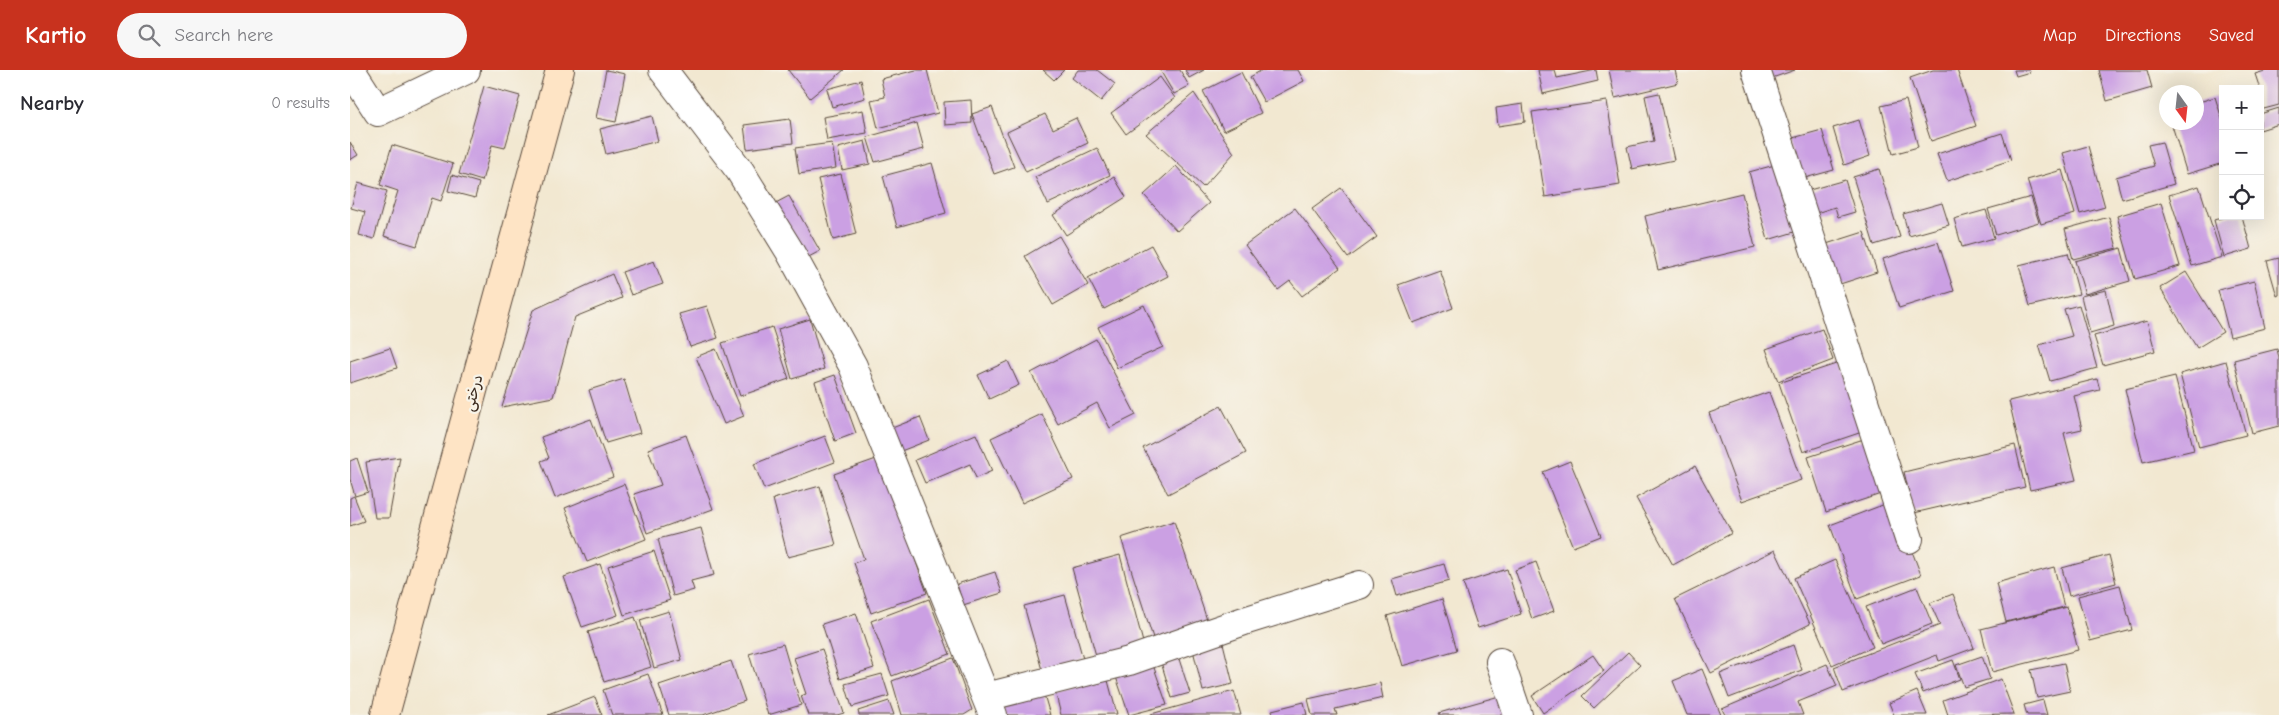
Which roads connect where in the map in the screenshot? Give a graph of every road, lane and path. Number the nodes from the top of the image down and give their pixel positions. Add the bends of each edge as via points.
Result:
1 (351, 70) edge
2 (466, 70) edge
3 (560, 70) edge
4 (663, 70) edge
5 (1756, 70) edge
6 (1909, 539) dead end
7 (1359, 585) dead end
8 (1500, 662) dead end
9 (990, 706) edge
10 (385, 715) edge
11 (1518, 715) edge

1 - 2 street via 378,112
3 - 10 street, درختی
4 - 9 street via 740,171 854,366
5 - 6 street
7 - 9 street
8 - 11 street

